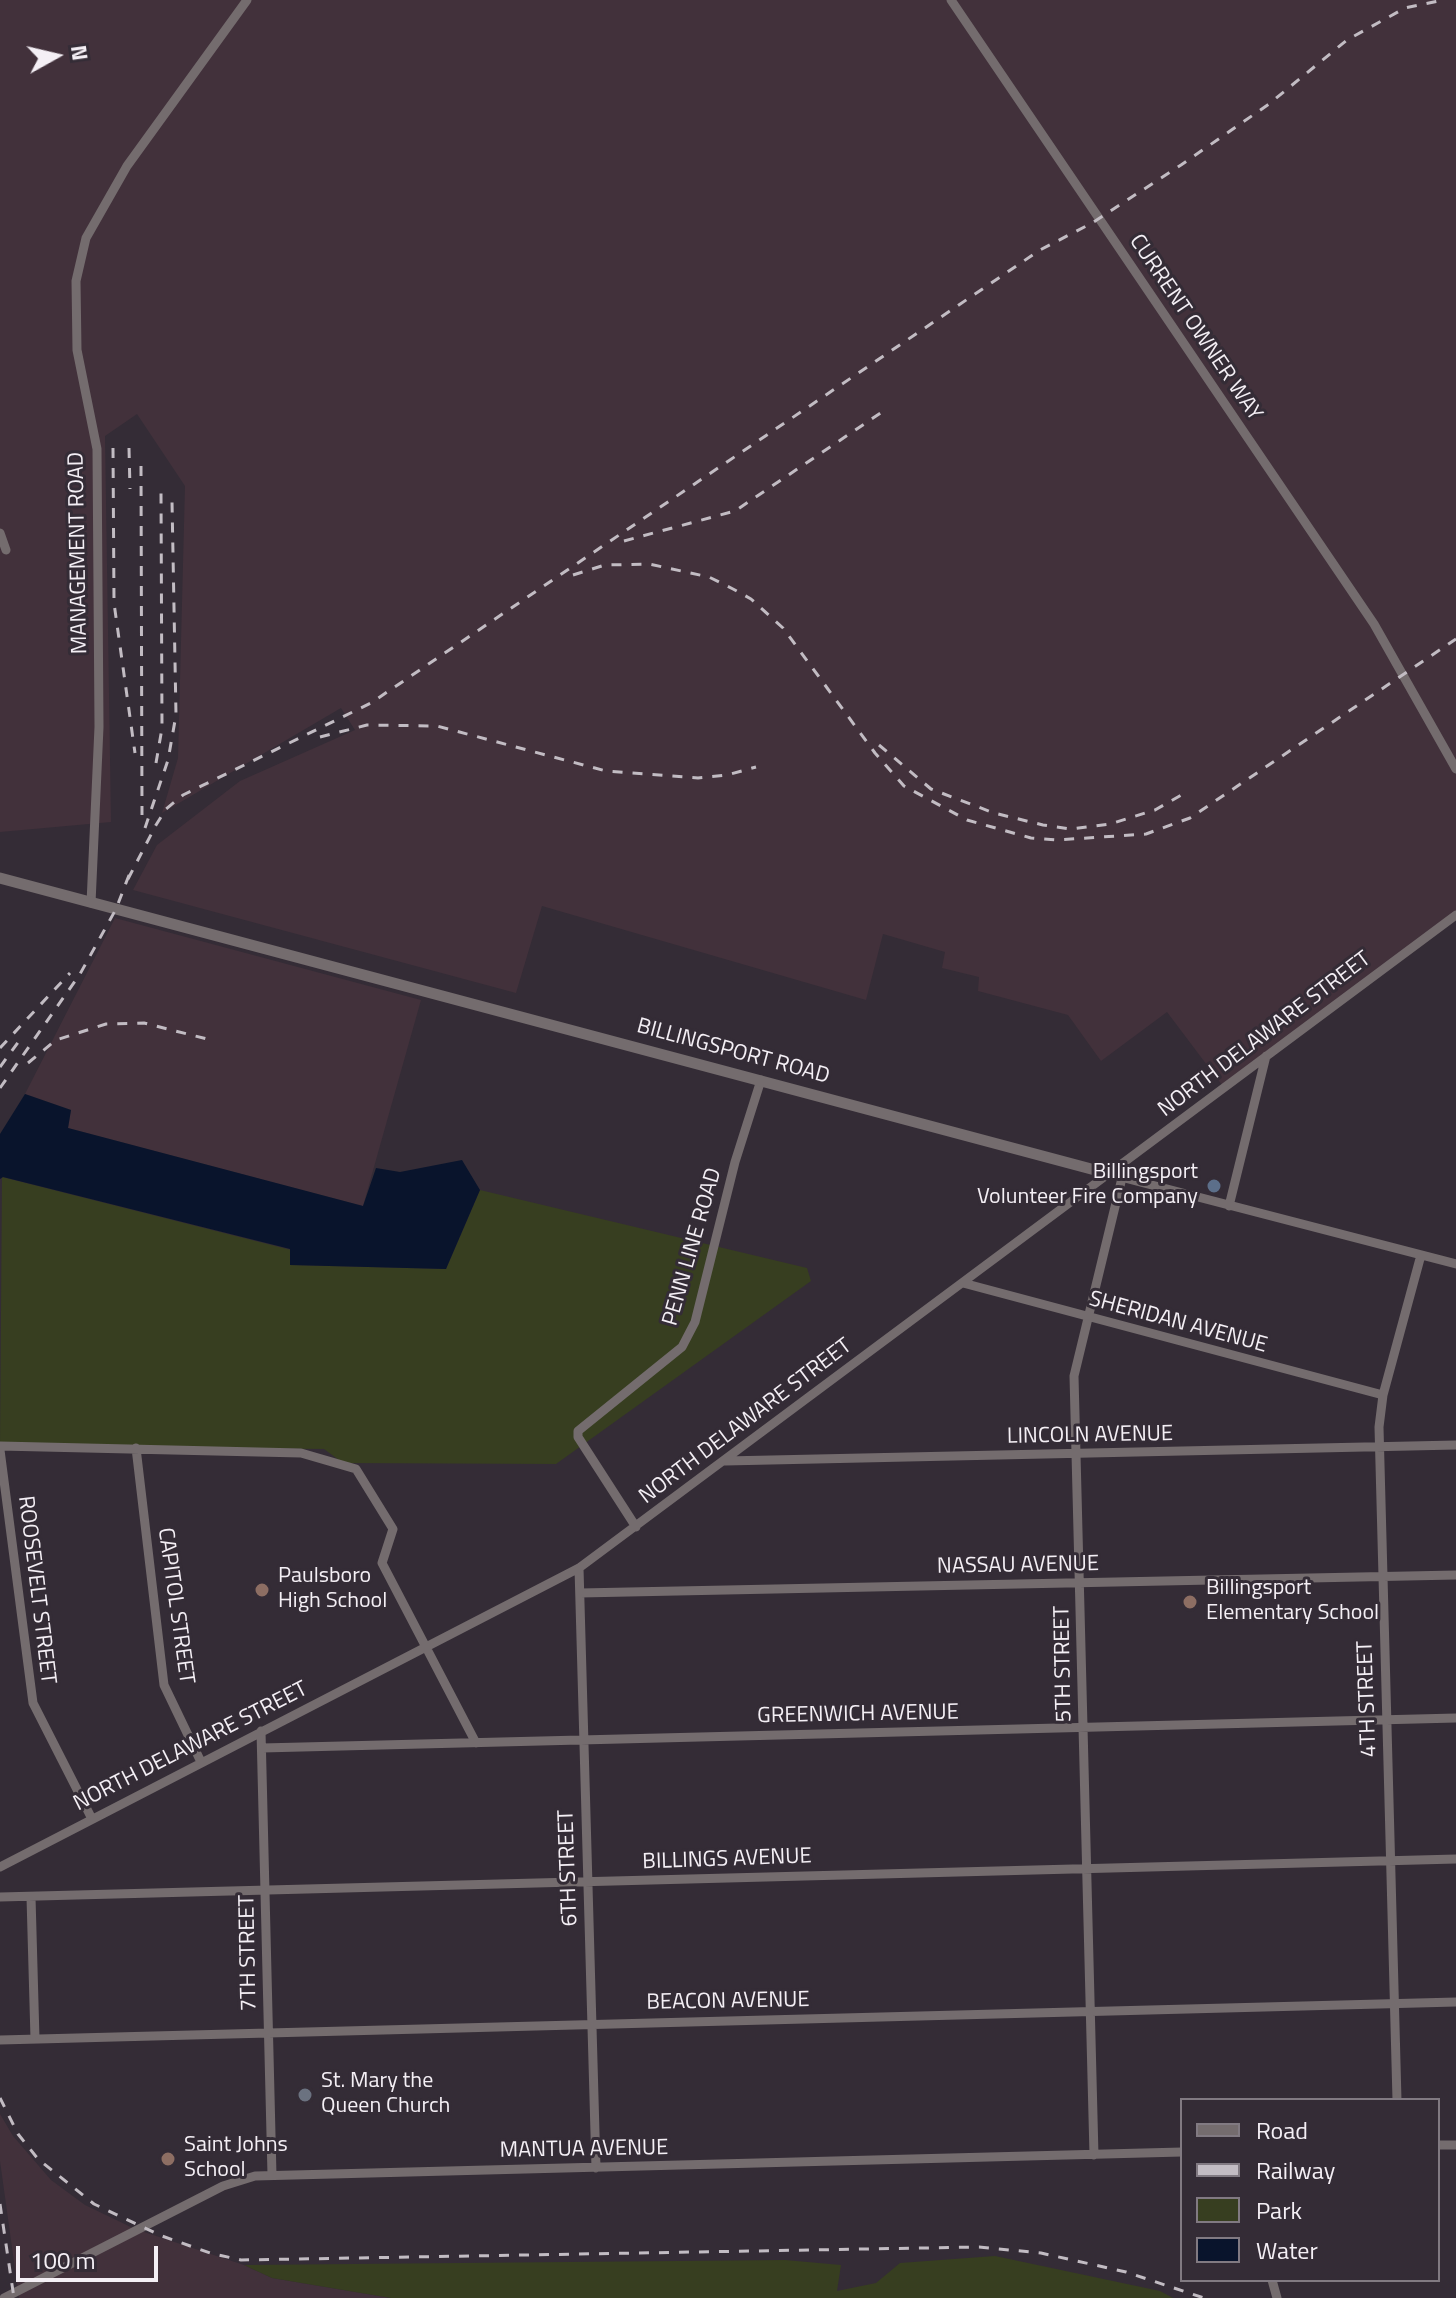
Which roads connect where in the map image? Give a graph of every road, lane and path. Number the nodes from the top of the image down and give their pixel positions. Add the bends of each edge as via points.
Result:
1 (247, 0) edge
2 (951, 0) edge
3 (0, 533) edge
4 (6, 550) dead end
5 (1456, 769) edge
6 (0, 878) edge
7 (91, 903) junction
8 (1456, 915) edge
9 (1266, 1056) junction
10 (761, 1080) junction
11 (1110, 1174) junction
12 (1122, 1178) junction
13 (1229, 1206) junction
14 (1456, 1253) edge
15 (1421, 1255) junction
16 (1454, 1264) edge
17 (963, 1283) junction
18 (1086, 1317) junction
19 (1383, 1395) junction
20 (1456, 1445) edge
21 (1379, 1447) junction
22 (0, 1448) edge
23 (136, 1448) junction
24 (1077, 1455) junction
25 (725, 1461) junction
26 (636, 1527) junction
27 (579, 1568) junction
28 (1456, 1575) edge
29 (1382, 1577) junction
30 (1080, 1583) junction
31 (580, 1593) junction
32 (425, 1646) junction
33 (1456, 1718) edge
34 (1386, 1720) junction
35 (1083, 1727) junction
36 (261, 1731) junction
37 (584, 1740) junction
38 (476, 1743) junction
39 (262, 1748) junction
40 (201, 1762) junction
41 (91, 1817) junction
42 (1456, 1859) edge
43 (1390, 1861) junction
44 (0, 1867) edge
45 (1087, 1868) junction
46 (588, 1882) junction
47 (265, 1890) junction
48 (0, 1897) edge
49 (31, 1897) junction
50 (1456, 2002) edge
51 (1394, 2004) junction
52 (1091, 2011) junction
53 (592, 2024) junction
54 (268, 2032) junction
55 (35, 2039) junction
56 (0, 2040) edge
57 (1397, 2098) edge
58 (1180, 2152) edge
59 (1094, 2155) junction
60 (596, 2168) junction
61 (272, 2175) junction
62 (4, 2298) edge

1 - 7 street, MANAGEMENT ROAD via 127,166 86,238 76,281 77,350 97,449 99,727
2 - 5 street, CURRENT OWNER WAY via 1374,624
3 - 4 street
6 - 7 street, BILLINGSPORT ROAD
7 - 10 street, BILLINGSPORT ROAD
8 - 9 street, NORTH DELAWARE STREET
9 - 11 street, NORTH DELAWARE STREET
9 - 13 street
10 - 11 street, BILLINGSPORT ROAD
10 - 26 street, PENN LINE ROAD via 695,1322 682,1347 581,1425 578,1437
11 - 12 street, BILLINGSPORT ROAD
11 - 17 street, NORTH DELAWARE STREET
12 - 13 street, BILLINGSPORT ROAD
12 - 18 street, 5TH STREET
13 - 15 street, BILLINGSPORT ROAD
14 - 16 street
15 - 16 street, BILLINGSPORT ROAD
15 - 19 street, 4TH STREET
17 - 18 street, SHERIDAN AVENUE
17 - 25 street, NORTH DELAWARE STREET
18 - 19 street, SHERIDAN AVENUE
18 - 24 street, 5TH STREET via 1074,1376
19 - 21 street, 4TH STREET
20 - 21 street, LINCOLN AVENUE
21 - 24 street, LINCOLN AVENUE
21 - 29 street, 4TH STREET
22 - 23 street
22 - 41 street, ROOSEVELT STREET via 33,1703
23 - 32 street via 301,1453 356,1469 393,1529 382,1563
23 - 40 street, CAPITOL STREET via 164,1685
24 - 25 street, LINCOLN AVENUE
24 - 30 street, 5TH STREET
25 - 26 street, NORTH DELAWARE STREET
26 - 27 street, NORTH DELAWARE STREET
27 - 31 street, 6TH STREET
27 - 32 street, NORTH DELAWARE STREET
28 - 29 street, NASSAU AVENUE
29 - 30 street, NASSAU AVENUE
29 - 34 street, 4TH STREET
30 - 31 street, NASSAU AVENUE
30 - 35 street, 5TH STREET
31 - 37 street, 6TH STREET
32 - 36 street, NORTH DELAWARE STREET
32 - 38 street
33 - 34 street, GREENWICH AVENUE
34 - 35 street, GREENWICH AVENUE
34 - 43 street, 4TH STREET
35 - 37 street, GREENWICH AVENUE
35 - 45 street, 5TH STREET
36 - 39 street, 7TH STREET
36 - 40 street, NORTH DELAWARE STREET
37 - 38 street, GREENWICH AVENUE
37 - 46 street, 6TH STREET
38 - 39 street, GREENWICH AVENUE
39 - 47 street, 7TH STREET
40 - 41 street, NORTH DELAWARE STREET
41 - 44 street, NORTH DELAWARE STREET
42 - 43 street, BILLINGS AVENUE
43 - 45 street, BILLINGS AVENUE
43 - 51 street, 4TH STREET
45 - 46 street, BILLINGS AVENUE
45 - 52 street, 5TH STREET
46 - 47 street, BILLINGS AVENUE
46 - 53 street, 6TH STREET
47 - 49 street, BILLINGS AVENUE
47 - 54 street, 7TH STREET
48 - 49 street, BILLINGS AVENUE
49 - 55 street
50 - 51 street, BEACON AVENUE
51 - 52 street, BEACON AVENUE
51 - 57 street, 4TH STREET
52 - 53 street, BEACON AVENUE
52 - 59 street, 5TH STREET
53 - 54 street, BEACON AVENUE
53 - 60 street, 6TH STREET
54 - 55 street, BEACON AVENUE
54 - 61 street, 7TH STREET
55 - 56 street, BEACON AVENUE
58 - 59 street, MANTUA AVENUE
59 - 60 street, MANTUA AVENUE
60 - 61 street, MANTUA AVENUE
61 - 62 street, MANTUA AVENUE via 223,2186

